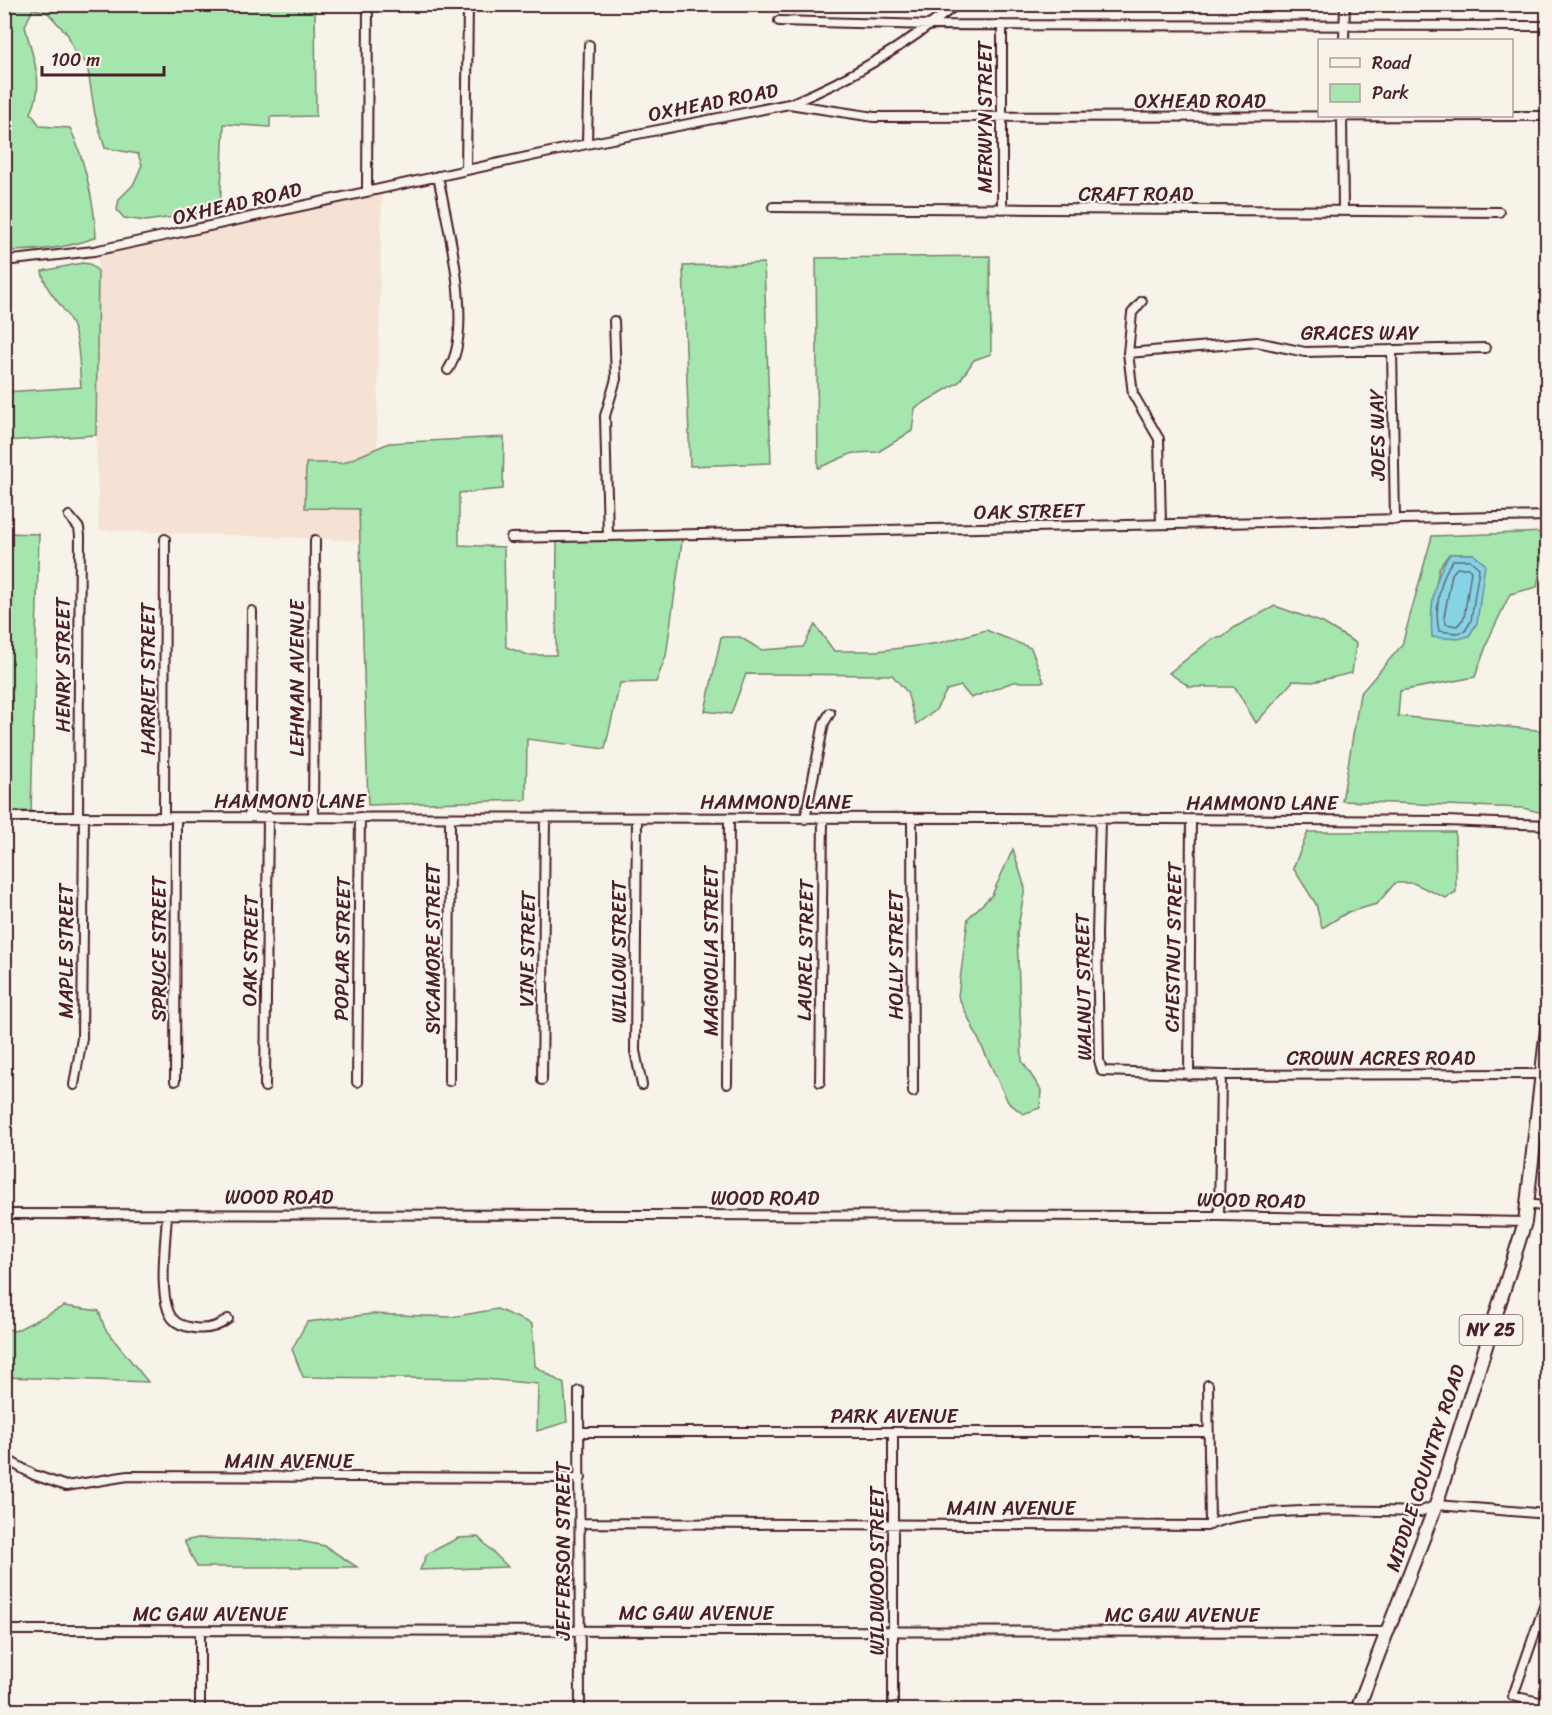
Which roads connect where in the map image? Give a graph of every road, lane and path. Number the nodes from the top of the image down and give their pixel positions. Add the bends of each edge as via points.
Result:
1 (368, 4) edge
2 (468, 4) edge
3 (957, 4) edge
4 (1345, 4) edge
5 (779, 21) dead end
6 (1344, 24) junction
7 (1002, 25) junction
8 (931, 26) junction
9 (1548, 26) edge
10 (1344, 39) edge
11 (589, 45) dead end
12 (789, 104) junction
13 (1003, 116) junction
14 (1513, 116) edge
15 (1548, 116) edge
16 (1318, 117) edge
17 (1342, 117) edge
18 (587, 144) junction
19 (466, 170) junction
20 (438, 176) junction
21 (367, 190) junction
22 (773, 207) dead end
23 (1002, 209) junction
24 (1343, 211) junction
25 (1499, 212) dead end
26 (4, 261) edge
27 (1142, 301) dead end
28 (614, 321) dead end
29 (1485, 348) dead end
30 (1392, 351) junction
31 (1128, 354) junction
32 (448, 370) dead end
33 (69, 516) dead end
34 (1548, 516) edge
35 (1395, 520) junction
36 (1161, 524) junction
37 (608, 536) junction
38 (511, 538) dead end
39 (165, 539) dead end
40 (315, 540) dead end
41 (252, 611) dead end
42 (830, 713) dead end
43 (268, 816) junction
44 (4, 817) edge
45 (81, 817) junction
46 (250, 817) junction
47 (313, 817) junction
48 (360, 817) junction
49 (164, 818) junction
50 (176, 818) junction
51 (450, 818) junction
52 (545, 819) junction
53 (637, 819) junction
54 (729, 819) junction
55 (805, 819) junction
56 (823, 819) junction
57 (912, 819) junction
58 (1100, 819) junction
59 (1191, 820) junction
60 (1548, 825) edge
61 (1548, 1020) edge
62 (1542, 1074) junction
63 (1189, 1075) junction
64 (1221, 1075) junction
65 (542, 1080) dead end
66 (175, 1081) dead end
67 (449, 1081) dead end
68 (357, 1082) dead end
69 (820, 1082) dead end
70 (727, 1083) dead end
71 (74, 1085) dead end
72 (642, 1085) dead end
73 (266, 1087) dead end
74 (913, 1092) dead end
75 (1543, 1117) edge
76 (1528, 1204) junction
77 (1548, 1207) edge
78 (4, 1214) edge
79 (167, 1214) junction
80 (1219, 1216) junction
81 (1525, 1222) junction
82 (228, 1319) dead end
83 (1208, 1384) dead end
84 (579, 1391) dead end
85 (580, 1431) junction
86 (893, 1432) junction
87 (1207, 1432) junction
88 (7, 1460) edge
89 (4, 1471) edge
90 (581, 1478) junction
91 (1436, 1505) junction
92 (1548, 1514) edge
93 (581, 1523) junction
94 (893, 1523) junction
95 (1210, 1524) junction
96 (1548, 1595) edge
97 (4, 1630) edge
98 (579, 1630) junction
99 (200, 1631) junction
100 (893, 1632) junction
101 (1388, 1632) junction
102 (1548, 1704) edge
103 (200, 1710) edge
104 (580, 1710) edge
105 (893, 1710) edge
106 (1357, 1710) edge

1 - 21 street
2 - 19 street
3 - 8 street
4 - 6 street
5 - 8 street
6 - 7 street
6 - 9 street
6 - 10 street
7 - 8 street
7 - 13 street, MERWYN STREET
8 - 12 street via 879,61
11 - 18 street
12 - 13 street, OXHEAD ROAD via 874,117
12 - 18 street, OXHEAD ROAD
13 - 16 street, OXHEAD ROAD
13 - 23 street, MERWYN STREET
14 - 15 street, OXHEAD ROAD
17 - 24 street
18 - 19 street, OXHEAD ROAD
19 - 20 street, OXHEAD ROAD
20 - 21 street, OXHEAD ROAD
20 - 32 street via 458,278 459,349
21 - 26 street, OXHEAD ROAD via 94,251
22 - 23 street, CRAFT ROAD
23 - 24 street, CRAFT ROAD
24 - 25 street, CRAFT ROAD
27 - 31 street via 1132,313
28 - 37 street via 616,375 605,416
29 - 30 street, GRACES WAY
30 - 31 street, GRACES WAY via 1305,352 1257,342
30 - 35 street, JOES WAY
31 - 36 street via 1133,394 1159,439
33 - 45 street, HENRY STREET via 80,536
34 - 35 street, OAK STREET
35 - 36 street, OAK STREET
36 - 37 street, OAK STREET
37 - 38 street, OAK STREET
39 - 49 street, HARRIET STREET
40 - 47 street, LEHMAN AVENUE
41 - 46 street
42 - 55 street via 824,723
43 - 46 street, HAMMOND LANE
43 - 47 street, HAMMOND LANE
43 - 73 street, OAK STREET
44 - 45 street, HAMMOND LANE
45 - 49 street, HAMMOND LANE
45 - 71 street, MAPLE STREET via 82,1038
46 - 50 street, HAMMOND LANE
47 - 48 street, HAMMOND LANE
48 - 51 street, HAMMOND LANE
48 - 68 street, POPLAR STREET
49 - 50 street, HAMMOND LANE
50 - 66 street, SPRUCE STREET
51 - 52 street, HAMMOND LANE
51 - 67 street, SYCAMORE STREET
52 - 53 street, HAMMOND LANE
52 - 65 street, VINE STREET
53 - 54 street, HAMMOND LANE
53 - 72 street, WILLOW STREET via 635,1051
54 - 55 street, HAMMOND LANE
54 - 70 street, MAGNOLIA STREET
55 - 56 street, HAMMOND LANE
56 - 57 street, HAMMOND LANE
56 - 69 street, LAUREL STREET
57 - 58 street, HAMMOND LANE
57 - 74 street, HOLLY STREET
58 - 59 street, HAMMOND LANE
58 - 63 street, WALNUT STREET via 1096,934 1100,1069
59 - 60 street, HAMMOND LANE
59 - 63 street, CHESTNUT STREET
61 - 62 main road, MIDDLE COUNTRY ROAD / NY 25
62 - 64 street, CROWN ACRES ROAD
62 - 75 main road, MIDDLE COUNTRY ROAD / NY 25
63 - 64 street, WALNUT STREET
64 - 80 street
75 - 76 main road, MIDDLE COUNTRY ROAD / NY 25
76 - 77 street
76 - 81 main road, MIDDLE COUNTRY ROAD / NY 25
78 - 79 street, WOOD ROAD
79 - 80 street, WOOD ROAD
79 - 82 street via 165,1301 172,1318 195,1328 219,1327
80 - 81 street, WOOD ROAD
81 - 91 main road, MIDDLE COUNTRY ROAD / NY 25
83 - 87 street
84 - 85 street, JEFFERSON STREET
85 - 86 street, PARK AVENUE
85 - 90 street, JEFFERSON STREET
86 - 87 street, PARK AVENUE
86 - 94 street, WILDWOOD STREET
87 - 95 street
88 - 89 street
88 - 90 street, MAIN AVENUE via 66,1486 128,1476
90 - 93 street, JEFFERSON STREET
91 - 92 street, MAIN AVENUE
91 - 95 street, MAIN AVENUE via 1420,1512 1297,1512 1221,1519
91 - 101 main road, MIDDLE COUNTRY ROAD / NY 25
93 - 94 street, MAIN AVENUE
93 - 98 street, JEFFERSON STREET
94 - 95 street, MAIN AVENUE
94 - 100 street, WILDWOOD STREET
96 - 102 street via 1513,1696
97 - 99 street, MC GAW AVENUE
98 - 99 street, MC GAW AVENUE
98 - 100 street, MC GAW AVENUE
98 - 104 street, JEFFERSON STREET
99 - 103 street
100 - 101 street, MC GAW AVENUE
100 - 105 street, WILDWOOD STREET
101 - 106 main road, MIDDLE COUNTRY ROAD / NY 25

